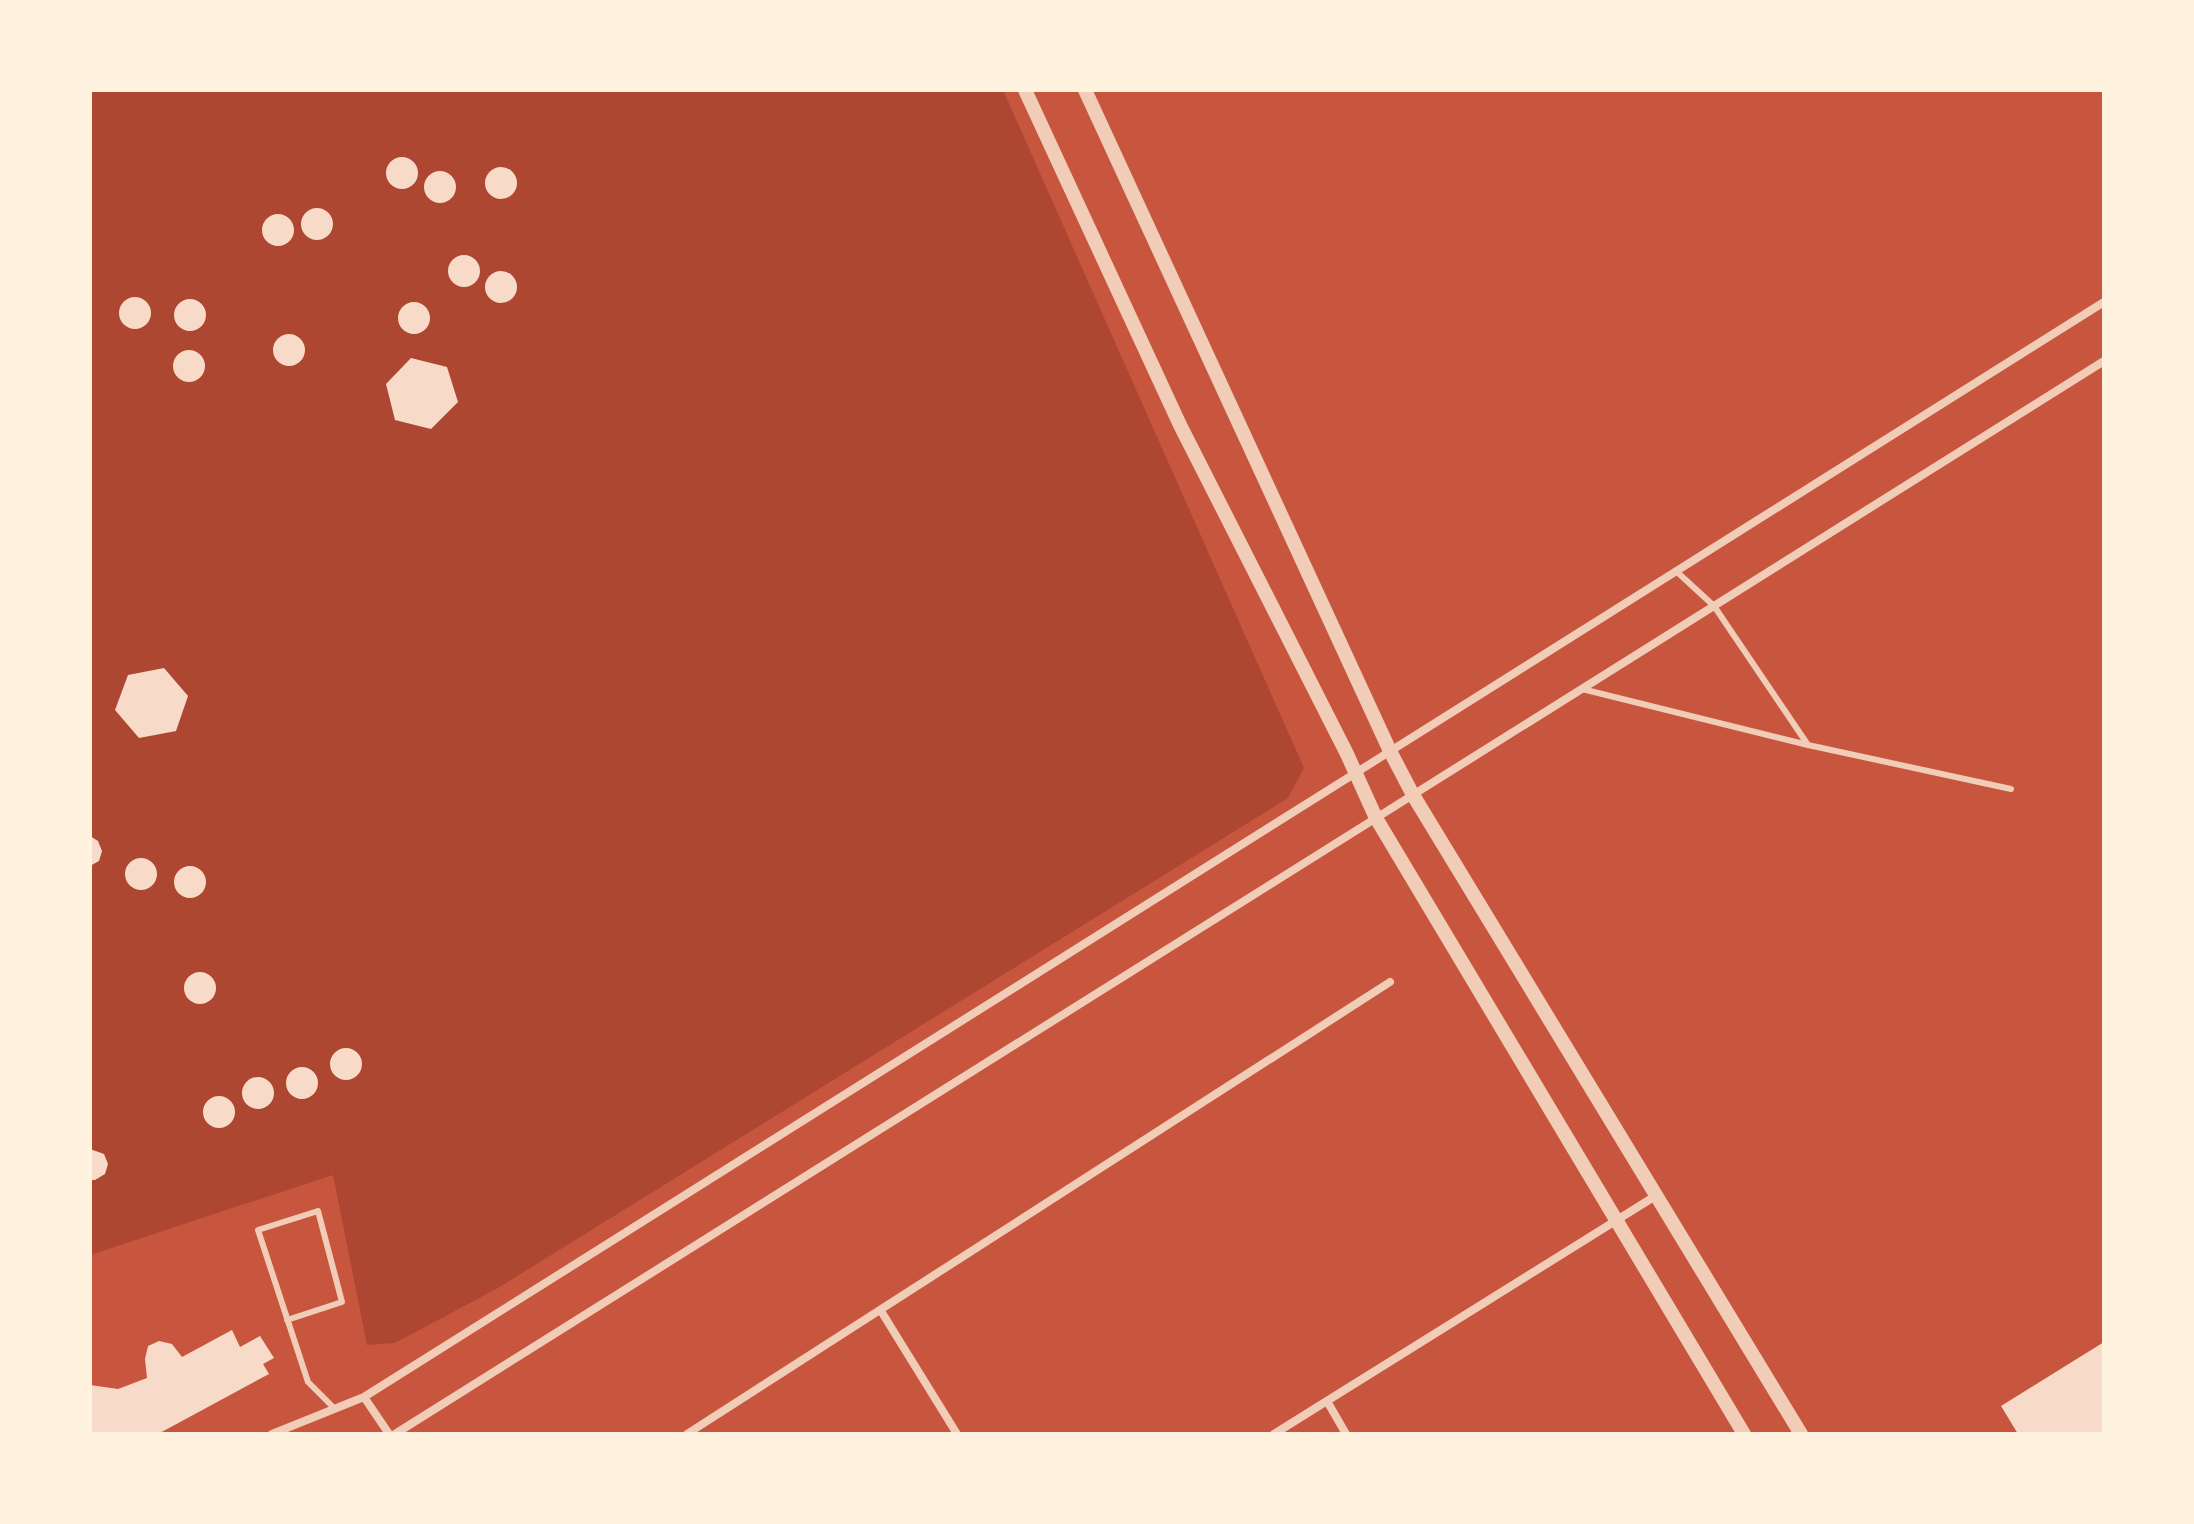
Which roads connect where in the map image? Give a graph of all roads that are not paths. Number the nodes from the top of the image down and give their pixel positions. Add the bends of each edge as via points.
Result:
1 (1025, 90) edge
2 (1085, 90) edge
3 (2104, 302) edge
4 (2104, 361) edge
5 (1676, 571) junction
6 (1714, 606) junction
7 (1581, 689) junction
8 (1808, 745) junction
9 (1390, 751) junction
10 (1355, 773) junction
11 (2011, 789) dead end
12 (1413, 795) junction
13 (1376, 818) junction
14 (1390, 982) dead end
15 (1658, 1195) junction
16 (1615, 1220) junction
17 (881, 1311) junction
18 (287, 1320) junction
19 (364, 1397) junction
20 (1327, 1401) junction
21 (335, 1409) junction
22 (272, 1434) edge
23 (389, 1434) edge
24 (395, 1434) edge
25 (687, 1434) edge
26 (957, 1434) edge
27 (1274, 1434) edge
28 (1346, 1434) edge
29 (1744, 1434) edge
30 (1801, 1434) edge

1 - 10 street via 1180,425
2 - 9 street
3 - 5 street
4 - 6 street
5 - 6 lane
5 - 9 street
6 - 7 street
6 - 8 lane
7 - 8 lane
7 - 12 street
8 - 11 lane
9 - 10 street
9 - 12 street
10 - 13 street
10 - 19 street
12 - 13 street
12 - 15 street
13 - 16 street
13 - 24 street
14 - 17 street
15 - 16 street
15 - 30 street
16 - 20 street
16 - 29 street
17 - 25 street
17 - 26 street
18 - 18 lane via 258,1230 318,1211 342,1302
18 - 21 lane via 308,1382
19 - 21 street
19 - 23 street
20 - 27 street
20 - 28 street
21 - 22 street

